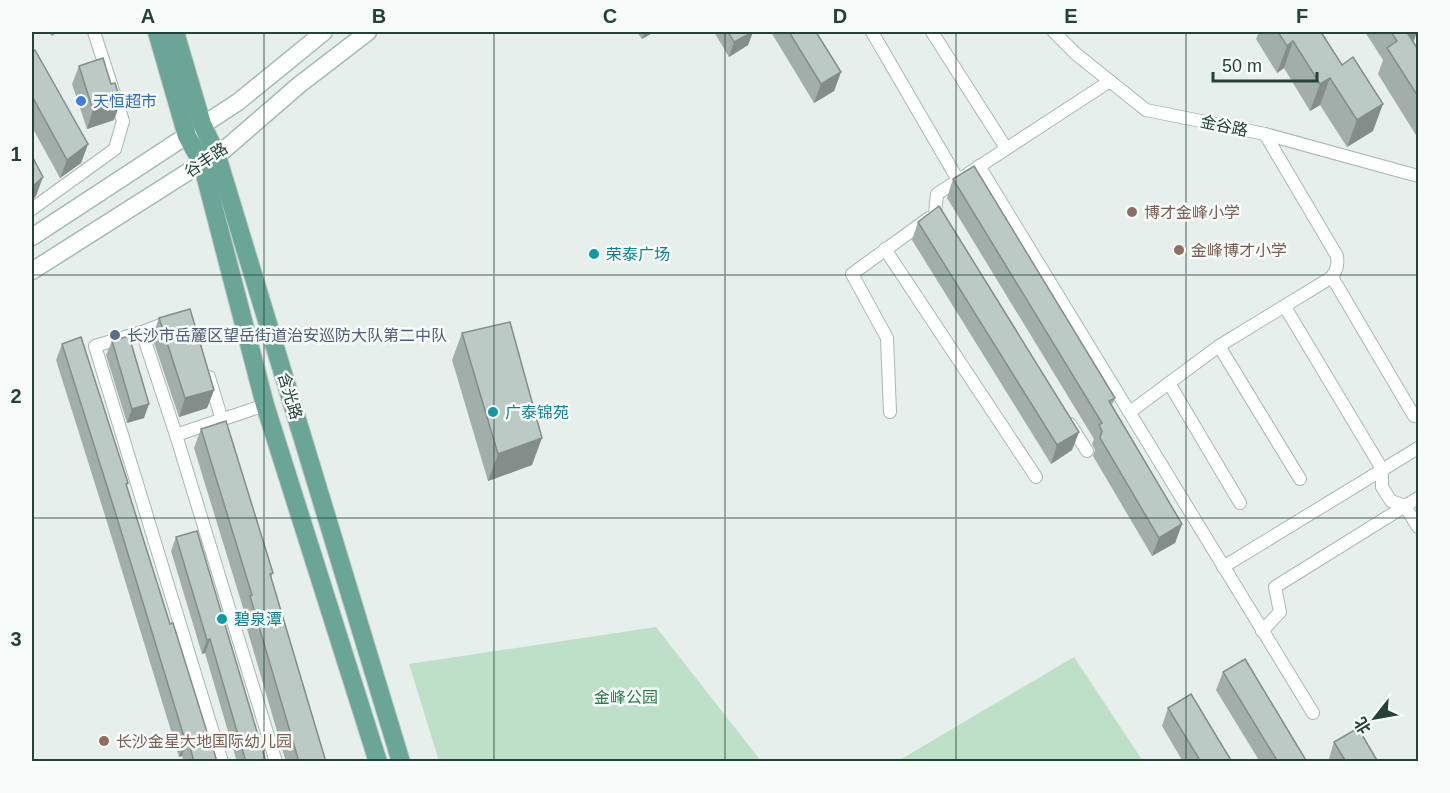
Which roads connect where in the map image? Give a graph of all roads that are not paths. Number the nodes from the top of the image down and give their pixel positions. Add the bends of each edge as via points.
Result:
1 (94, 32) edge
2 (157, 32) edge
3 (175, 32) edge
4 (324, 32) edge
5 (368, 32) edge
6 (872, 32) edge
7 (932, 32) edge
8 (1054, 32) edge
9 (1110, 81) junction
10 (202, 124) junction
11 (1265, 134) junction
12 (188, 136) junction
13 (1006, 148) junction
14 (210, 159) junction
15 (979, 166) junction
16 (1419, 176) edge
17 (958, 180) junction
18 (32, 209) edge
19 (935, 213) junction
20 (948, 233) edge
21 (32, 237) edge
22 (885, 249) junction
23 (32, 271) edge
24 (1332, 277) junction
25 (1285, 307) junction
26 (181, 318) edge
27 (142, 332) junction
28 (1219, 346) junction
29 (207, 367) edge
30 (1169, 383) junction
31 (265, 405) junction
32 (1062, 411) edge
33 (890, 412) dead end
34 (1130, 412) junction
35 (1414, 416) dead end
36 (222, 420) junction
37 (176, 435) junction
38 (1419, 448) edge
39 (1087, 451) dead end
40 (1382, 469) junction
41 (1036, 477) dead end
42 (1300, 479) dead end
43 (1419, 498) edge
44 (1240, 502) dead end
45 (1406, 506) junction
46 (1419, 527) edge
47 (1223, 567) junction
48 (1262, 631) junction
49 (1313, 713) dead end
50 (222, 762) edge
51 (276, 762) edge
52 (378, 762) edge
53 (401, 762) edge

1 - 18 street via 123,121 116,149
2 - 12 main road, 含光路
3 - 10 main road, 含光路
4 - 10 street, 谷丰路 via 238,102
5 - 14 street, 谷丰路
6 - 17 street
7 - 13 street
8 - 9 street, 金谷路
9 - 11 street, 金谷路 via 1146,110
9 - 13 street
10 - 12 street, 谷丰路
10 - 14 main road, 含光路
11 - 16 street, 金谷路
11 - 24 street via 1337,256 1338,266
12 - 14 main road, 含光路
12 - 21 street, 谷丰路
13 - 15 street
14 - 23 street, 谷丰路
14 - 31 main road, 含光路
14 - 53 main road, 含光路
15 - 17 street
15 - 34 street
17 - 19 street via 937,194
19 - 20 street
19 - 22 street
22 - 33 street via 852,274 887,338
22 - 41 street
24 - 25 street
24 - 35 street
25 - 28 street
25 - 40 street
26 - 27 street
27 - 37 street
27 - 50 street via 95,346
28 - 30 street
28 - 42 street
29 - 36 street
30 - 34 street
30 - 44 street
31 - 36 street
31 - 52 main road, 含光路
32 - 39 street
34 - 47 street
36 - 37 street
37 - 51 street
38 - 40 street
40 - 45 street via 1382,487 1390,501
40 - 47 street
43 - 45 street
45 - 46 street
45 - 48 street via 1275,587 1280,612
47 - 48 street
48 - 49 street

